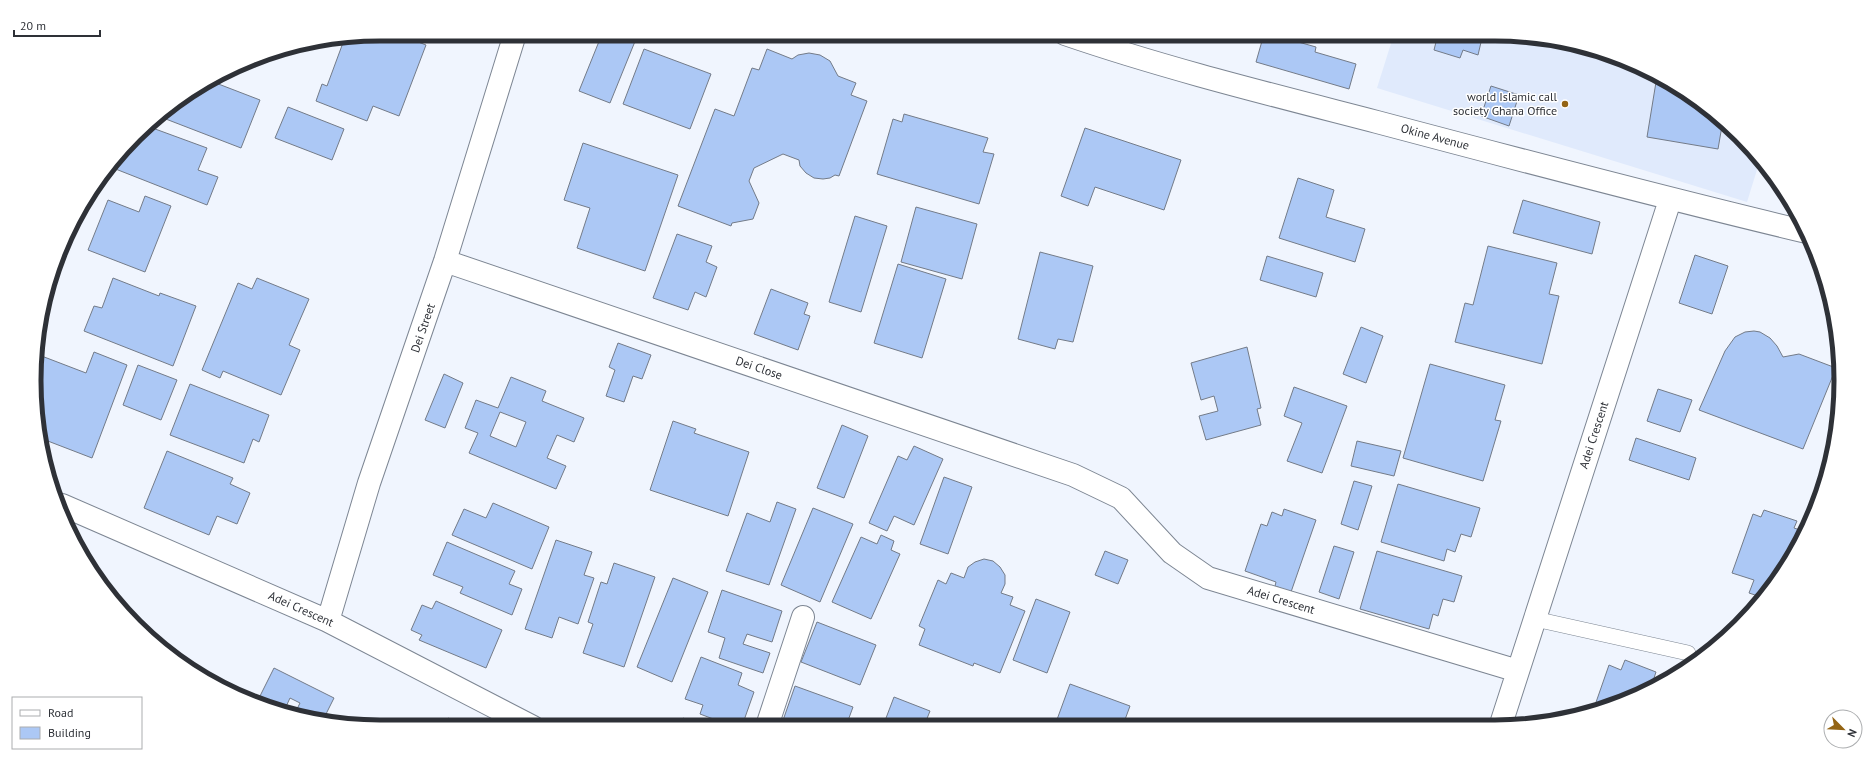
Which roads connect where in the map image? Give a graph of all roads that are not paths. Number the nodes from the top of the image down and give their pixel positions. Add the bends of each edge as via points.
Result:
1 (513, 41) edge
2 (1086, 41) edge
3 (1670, 200) junction
4 (1799, 230) edge
5 (445, 261) junction
6 (1073, 476) joint
7 (66, 507) edge
8 (803, 617) dead end
9 (1534, 619) junction
10 (328, 620) junction
11 (1688, 653) dead end
12 (1518, 671) junction
13 (519, 720) edge
14 (769, 720) edge
15 (1501, 720) edge

1 - 5 street, Dei Street
2 - 3 street, Okine Avenue via 1158,63
3 - 4 street, Okine Avenue
3 - 9 street, Adei Crescent
5 - 6 street, Dei Close
5 - 10 street, Dei Street via 369,483
6 - 12 street, Adei Crescent via 1121,498 1172,553 1208,578
7 - 10 street, Adei Crescent
8 - 14 street
9 - 11 lane
9 - 12 street, Adei Crescent
10 - 13 street, Adei Crescent
12 - 15 street, Adei Crescent

